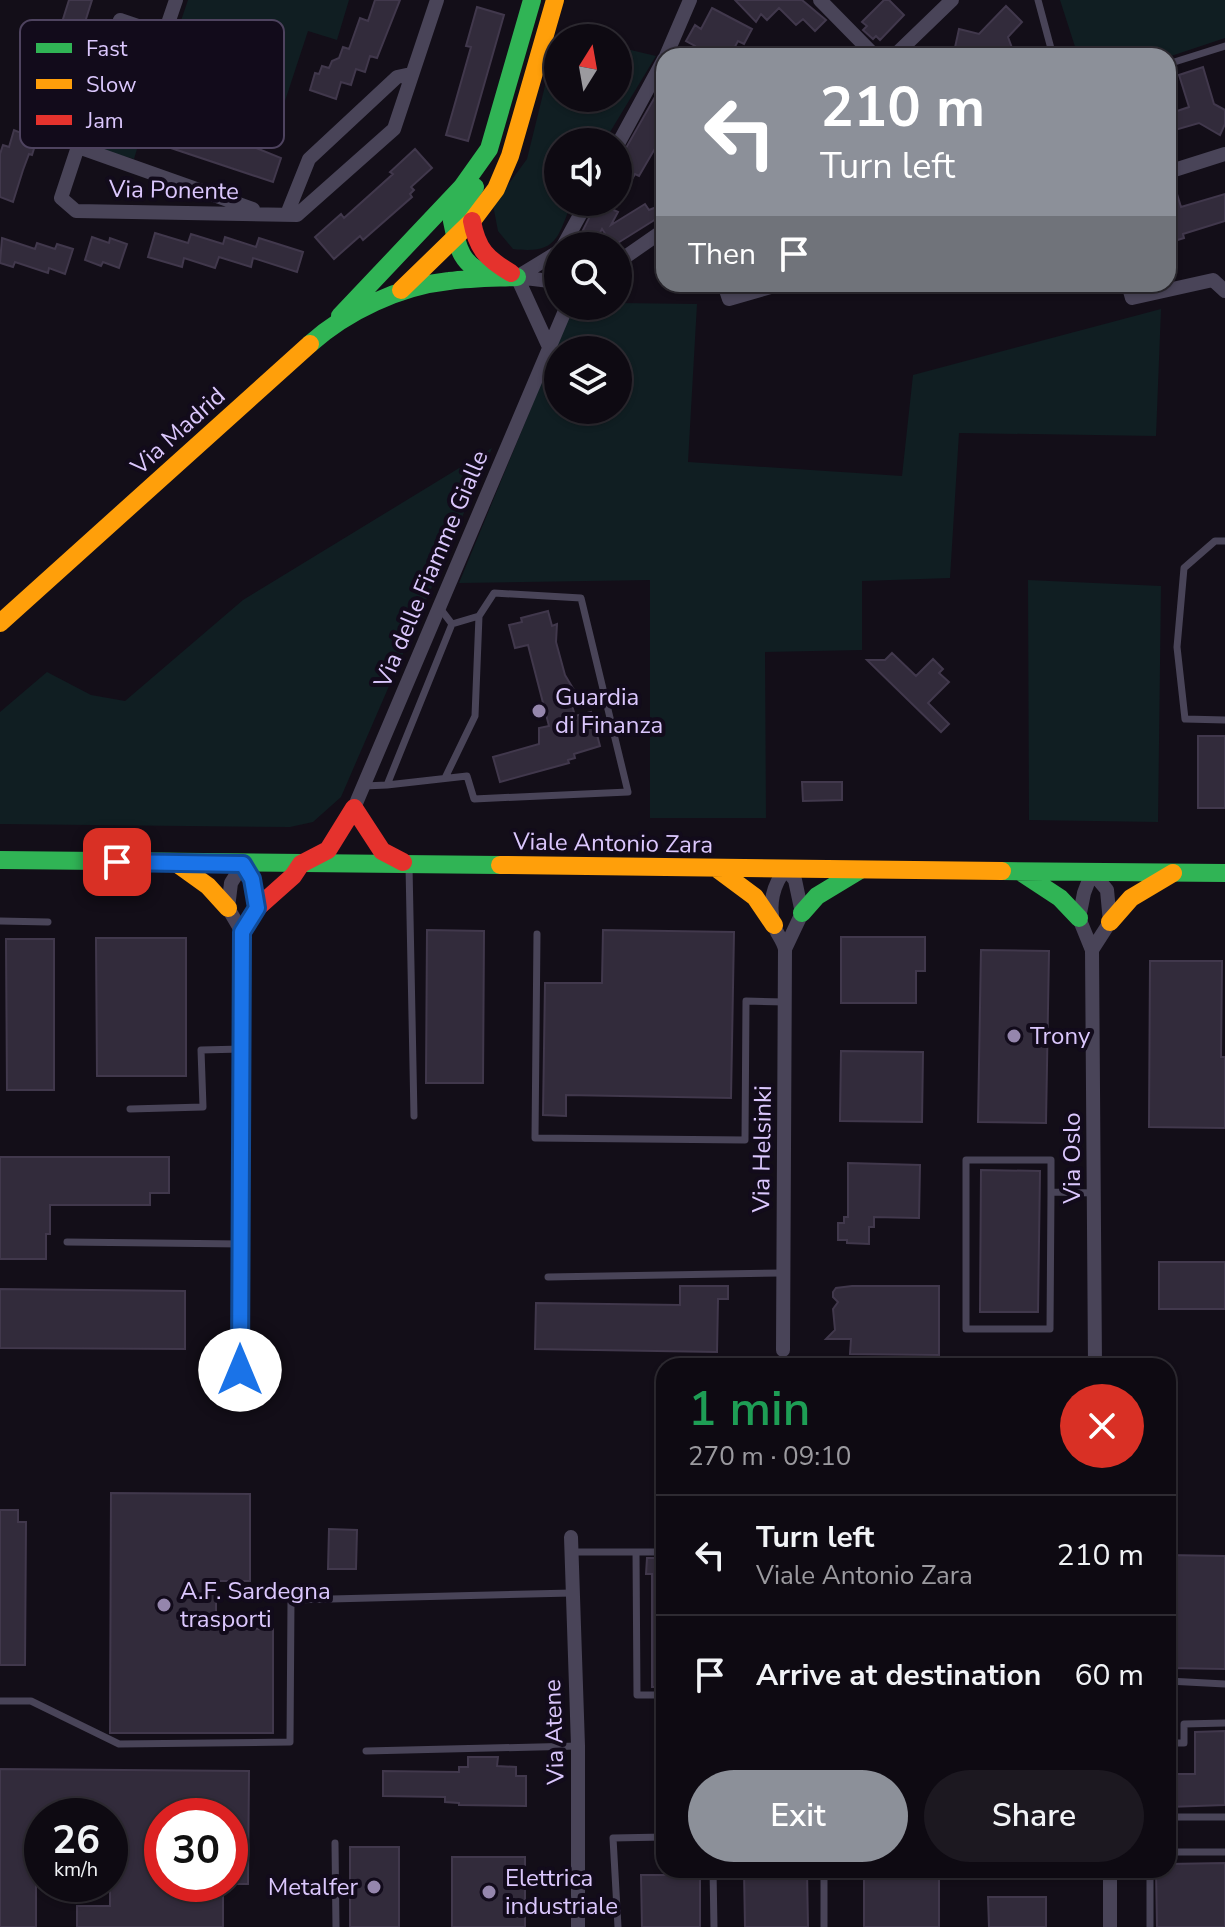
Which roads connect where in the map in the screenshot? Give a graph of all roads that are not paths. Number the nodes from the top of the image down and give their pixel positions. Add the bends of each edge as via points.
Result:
1 (176, 0) edge
2 (437, 0) edge
3 (690, 0) edge
4 (820, 0) edge
5 (952, 0) edge
6 (1038, 0) edge
7 (529, 1) edge
8 (553, 4) edge
9 (169, 20) edge
10 (1225, 46) edge
11 (669, 48) edge
12 (867, 48) edge
13 (902, 48) edge
14 (1051, 48) edge
15 (1176, 61) edge
16 (411, 74) junction
17 (656, 74) edge
18 (627, 128) edge
19 (78, 148) edge
20 (81, 148) edge
21 (489, 149) junction
22 (1225, 154) edge
23 (1176, 169) edge
24 (264, 213) junction
25 (287, 214) junction
26 (472, 221) junction
27 (656, 236) edge
28 (455, 237) junction
29 (632, 252) edge
30 (544, 261) edge
31 (517, 277) junction
32 (544, 280) edge
33 (370, 285) junction
34 (1176, 288) edge
35 (1225, 291) edge
36 (399, 292) junction
37 (727, 292) edge
38 (753, 292) edge
39 (1130, 292) edge
40 (1159, 292) edge
41 (330, 326) junction
42 (544, 336) edge
43 (544, 359) edge
44 (1225, 541) edge
45 (439, 607) junction
46 (479, 616) junction
47 (0, 623) edge
48 (452, 624) junction
49 (1225, 720) edge
50 (445, 778) junction
51 (387, 785) junction
52 (364, 786) junction
53 (354, 808) junction
54 (0, 860) edge
55 (176, 863) junction
56 (243, 864) junction
57 (301, 864) junction
58 (409, 865) junction
59 (716, 868) junction
60 (786, 869) junction
61 (862, 870) junction
62 (1020, 871) junction
63 (1092, 872) junction
64 (1173, 873) junction
65 (1225, 873) edge
66 (228, 908) junction
67 (257, 908) junction
68 (802, 913) junction
69 (1079, 918) junction
70 (0, 921) edge
71 (48, 922) dead end
72 (1110, 922) junction
73 (774, 925) junction
74 (242, 932) junction
75 (537, 934) dead end
76 (785, 949) junction
77 (1092, 950) junction
78 (785, 1002) junction
79 (242, 1049) junction
80 (130, 1109) dead end
81 (414, 1116) dead end
82 (1051, 1192) junction
83 (1094, 1193) junction
84 (67, 1242) dead end
85 (241, 1244) junction
86 (782, 1273) junction
87 (548, 1277) dead end
88 (783, 1350) dead end
89 (1095, 1358) edge
90 (240, 1370) dead end
91 (571, 1544) joint
92 (636, 1552) junction
93 (656, 1552) edge
94 (572, 1593) junction
95 (1176, 1681) edge
96 (1225, 1684) edge
97 (656, 1695) edge
98 (0, 1701) edge
99 (1225, 1723) edge
100 (1176, 1743) edge
101 (578, 1746) junction
102 (366, 1751) dead end
103 (1176, 1817) edge
104 (1225, 1817) edge
105 (656, 1837) edge
106 (335, 1843) dead end
107 (1176, 1852) edge
108 (1225, 1852) edge
109 (713, 1878) edge
110 (824, 1878) edge
111 (1110, 1878) edge
112 (1150, 1878) edge
113 (336, 1927) edge
114 (578, 1927) edge
115 (618, 1927) edge
116 (714, 1927) edge
117 (824, 1927) edge
118 (1110, 1927) edge
119 (1150, 1927) edge

1 - 9 street, Via Ponente
2 - 16 street
3 - 11 street
4 - 12 street
5 - 13 street
6 - 14 lane
7 - 8 street
7 - 21 main road
8 - 26 main road via 510,156 496,189
10 - 15 lane
16 - 25 street via 397,77 309,159
16 - 25 street via 394,129 297,215
17 - 18 street
19 - 24 street, Via Ponente via 61,198 76,211
20 - 24 street
21 - 28 main road via 483,176 452,221
21 - 33 main road via 462,187
22 - 23 street
24 - 25 street, Via Ponente
26 - 28 main road
26 - 31 main road via 476,246
27 - 29 street
28 - 31 main road via 463,263 482,273
28 - 33 main road via 434,235
28 - 36 main road
30 - 31 street
31 - 32 street
31 - 36 main road via 447,281
31 - 42 street
33 - 41 main road
34 - 35 street via 1213,280
36 - 41 main road, Via Madrid
37 - 38 street via 729,299
39 - 40 street via 1132,298
41 - 47 main road, Via Madrid
43 - 45 street, Via delle Fiamme Gialle
44 - 49 lane via 1215,541 1184,568 1177,647 1185,719
45 - 48 lane
45 - 52 street, Via delle Fiamme Gialle
46 - 48 lane
46 - 50 lane via 475,716
46 - 50 lane via 494,593 581,598 628,792 474,799 467,776
48 - 51 lane
50 - 51 lane
51 - 52 lane
52 - 53 street, Via delle Fiamme Gialle
53 - 57 main road via 328,850
53 - 58 main road via 382,851
54 - 55 main road, Viale Antonio Zara
55 - 56 main road, Viale Antonio Zara
55 - 66 main road
56 - 57 main road, Viale Antonio Zara
56 - 66 street via 231,883
56 - 67 street via 252,879
57 - 58 main road, Viale Antonio Zara
57 - 67 main road
58 - 59 main road, Viale Antonio Zara
58 - 81 lane
59 - 60 main road, Viale Antonio Zara
59 - 73 main road via 755,897
60 - 61 main road, Viale Antonio Zara
60 - 68 street via 795,880
60 - 73 street, Via Helsinki via 772,897
61 - 62 main road, Viale Antonio Zara
61 - 68 main road via 817,896
62 - 63 main road, Viale Antonio Zara
62 - 69 main road via 1056,892
63 - 64 main road, Viale Antonio Zara
63 - 69 street
63 - 72 street via 1107,890
64 - 65 main road, Viale Antonio Zara
64 - 72 main road via 1131,898
66 - 74 street
67 - 74 street
68 - 76 street, Via Helsinki
69 - 77 street, Via Oslo
70 - 71 lane
72 - 77 street
73 - 76 street, Via Helsinki
74 - 79 street
75 - 78 lane via 535,1138 745,1140 746,1001
76 - 78 street, Via Helsinki
77 - 83 street, Via Oslo
78 - 86 street, Via Helsinki
79 - 80 lane via 201,1050 203,1107
79 - 85 street
82 - 82 lane via 1051,1160 966,1160 966,1329 1050,1329
82 - 83 lane
83 - 89 street, Via Oslo
84 - 85 lane
85 - 90 street
86 - 87 lane
86 - 88 street, Via Helsinki
91 - 92 lane
91 - 94 street, Via Atene
92 - 93 lane
92 - 97 lane via 637,1695
94 - 98 lane via 291,1600 290,1742 119,1744 31,1701
94 - 101 street, Via Atene
95 - 96 lane
99 - 100 lane via 1184,1724 1184,1743
101 - 102 lane
101 - 114 street, Via Atene
103 - 104 lane
105 - 115 lane via 613,1838
106 - 113 lane
107 - 108 lane
109 - 116 lane
110 - 117 lane
111 - 118 street
112 - 119 lane

